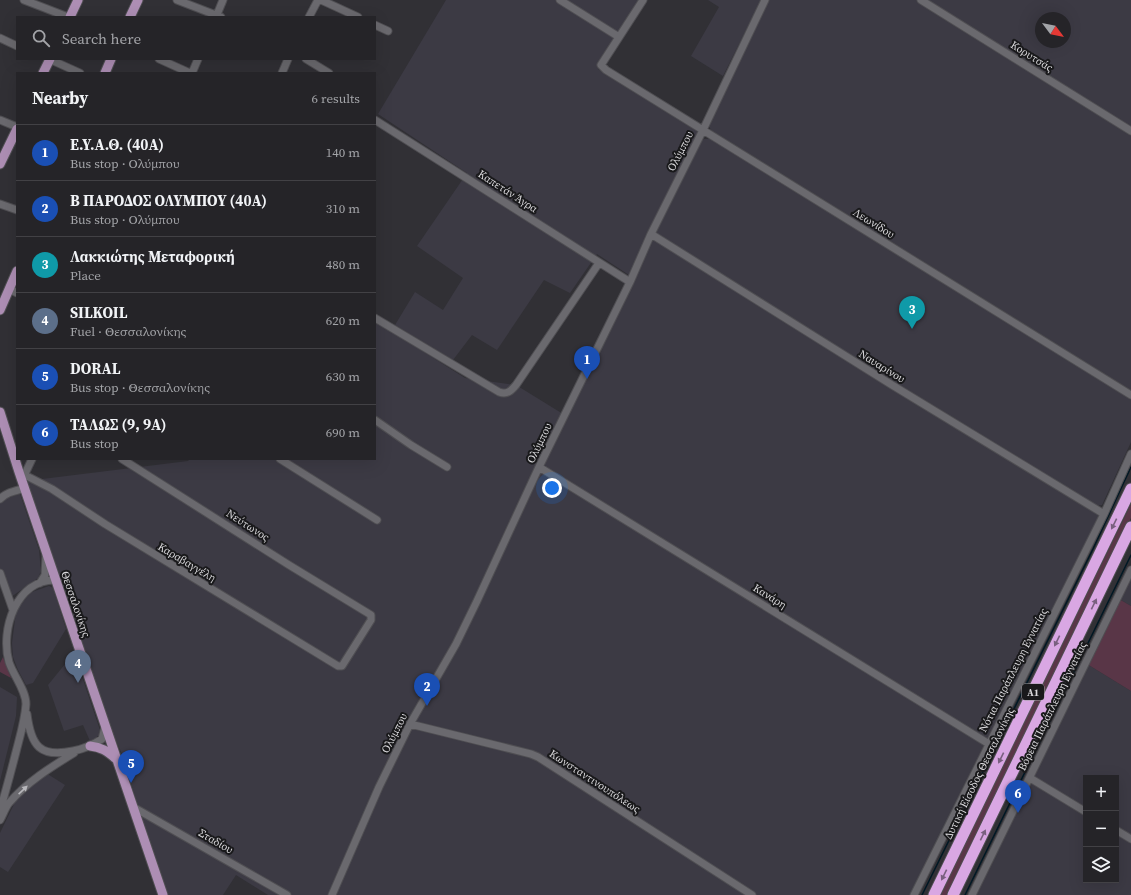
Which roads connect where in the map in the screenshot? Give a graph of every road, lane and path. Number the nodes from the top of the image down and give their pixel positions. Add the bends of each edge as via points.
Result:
1 (24, 0) edge
2 (78, 0) edge
3 (138, 0) edge
4 (177, 0) edge
5 (223, 0) edge
6 (320, 0) edge
7 (560, 0) edge
8 (643, 0) edge
9 (765, 0) edge
10 (921, 0) edge
11 (66, 16) edge
12 (70, 16) edge
13 (130, 16) edge
14 (218, 16) edge
15 (310, 16) edge
16 (356, 16) edge
17 (376, 25) edge
18 (388, 31) dead end
19 (0, 38) edge
20 (619, 38) junction
21 (16, 46) edge
22 (50, 60) edge
23 (52, 60) edge
24 (110, 60) edge
25 (161, 60) edge
26 (198, 60) edge
27 (288, 60) edge
28 (308, 60) edge
29 (44, 72) edge
30 (78, 72) edge
31 (104, 72) edge
32 (189, 72) edge
33 (192, 72) edge
34 (282, 72) edge
35 (327, 72) edge
36 (0, 120) edge
37 (376, 121) edge
38 (16, 128) edge
39 (16, 130) edge
40 (703, 130) junction
41 (1131, 131) edge
42 (0, 164) edge
43 (0, 204) edge
44 (16, 210) edge
45 (651, 234) junction
46 (599, 263) junction
47 (16, 276) edge
48 (630, 282) junction
49 (13, 291) edge
50 (0, 310) edge
51 (376, 319) edge
52 (1131, 395) edge
53 (0, 412) edge
54 (376, 421) edge
55 (1131, 454) edge
56 (16, 459) edge
57 (16, 460) edge
58 (32, 460) edge
59 (124, 460) edge
60 (282, 460) edge
61 (448, 467) dead end
62 (539, 467) junction
63 (23, 479) junction
64 (1131, 489) edge
65 (0, 499) edge
66 (1104, 514) junction
67 (377, 520) dead end
68 (1131, 527) edge
69 (46, 552) junction
70 (1131, 570) edge
71 (0, 573) edge
72 (56, 580) junction
73 (40, 583) junction
74 (13, 610) junction
75 (344, 664) joint
76 (26, 702) junction
77 (410, 724) junction
78 (105, 728) junction
79 (989, 744) junction
80 (90, 746) junction
81 (80, 750) junction
82 (116, 760) junction
83 (1030, 778) junction
84 (133, 807) junction
85 (0, 810) edge
86 (1084, 811) edge
87 (0, 820) edge
88 (1119, 832) edge
89 (1131, 839) edge
90 (163, 895) edge
91 (287, 895) edge
92 (332, 895) edge
93 (752, 895) edge
94 (914, 895) edge
95 (934, 895) edge
96 (953, 895) edge
97 (972, 895) edge

1 - 11 street
2 - 12 main road
3 - 13 main road
4 - 14 street
5 - 14 street
6 - 15 street
6 - 16 street
7 - 20 street
8 - 20 street
9 - 40 street, Ολύμπου
10 - 41 street, Κορυτσάς
17 - 18 street
19 - 21 street
20 - 40 street, Λεωνίδου via 601,65
22 - 29 main road
23 - 30 street
24 - 31 main road
25 - 32 street
26 - 33 street
27 - 34 street
28 - 35 street
36 - 38 street
37 - 46 street, Καπετάν Άγρα
39 - 42 main road
40 - 45 street, Ολύμπου
40 - 52 street, Λεωνίδου
43 - 44 street
45 - 48 street, Ολύμπου
45 - 66 street, Ναυαρίνου
46 - 48 street, Καπετάν Άγρα
46 - 51 street via 516,385 507,394 499,392
47 - 49 main road
48 - 62 street, Ολύμπου
49 - 50 main road
53 - 56 main road, Θεσσαλονίκης
54 - 61 street
55 - 66 street, Νότια Παράπλευρη Εγνατίας
57 - 63 main road, Θεσσαλονίκης
58 - 63 street
59 - 75 street, Νεύτωνος via 370,614 372,618
60 - 67 street
62 - 77 street, Ολύμπου via 456,644
62 - 79 street, Κανάρη
63 - 65 street
63 - 69 main road, Θεσσαλονίκης
63 - 75 street, Καραβαγγέλη via 52,489 338,666
64 -> 95 highway, Δυτική Είσοδος Θεσσαλονίκης / Α1
66 - 79 street, Νότια Παράπλευρη Εγνατίας
96 -> 68 highway, Α1
69 - 72 main road, Θεσσαλονίκης
69 - 73 street via 45,575
70 - 83 street, Βόρεια Παράπλευρη Εγνατίας
71 - 74 street
72 - 73 street
72 - 78 main road, Θεσσαλονίκης
73 - 74 street via 22,594
74 - 76 street via 6,634 6,644 9,662
76 - 81 street via 29,728 38,746 52,754
76 - 85 street via 23,725
77 - 92 street, Ολύμπου
77 - 93 street, Κωνσταντινουπόλεως via 538,757
78 - 80 street via 102,739
78 - 82 main road, Θεσσαλονίκης
79 - 94 street, Νότια Παράπλευρη Εγνατίας
80 - 81 street
80 - 82 main road via 108,751
87 -> 81 street via 8,804 30,783
82 - 84 main road, Θεσσαλονίκης
83 - 86 street
83 - 97 street, Βόρεια Παράπλευρη Εγνατίας
84 - 90 main road, Θεσσαλονίκης
84 - 91 street, Σταδίου
88 - 89 street

